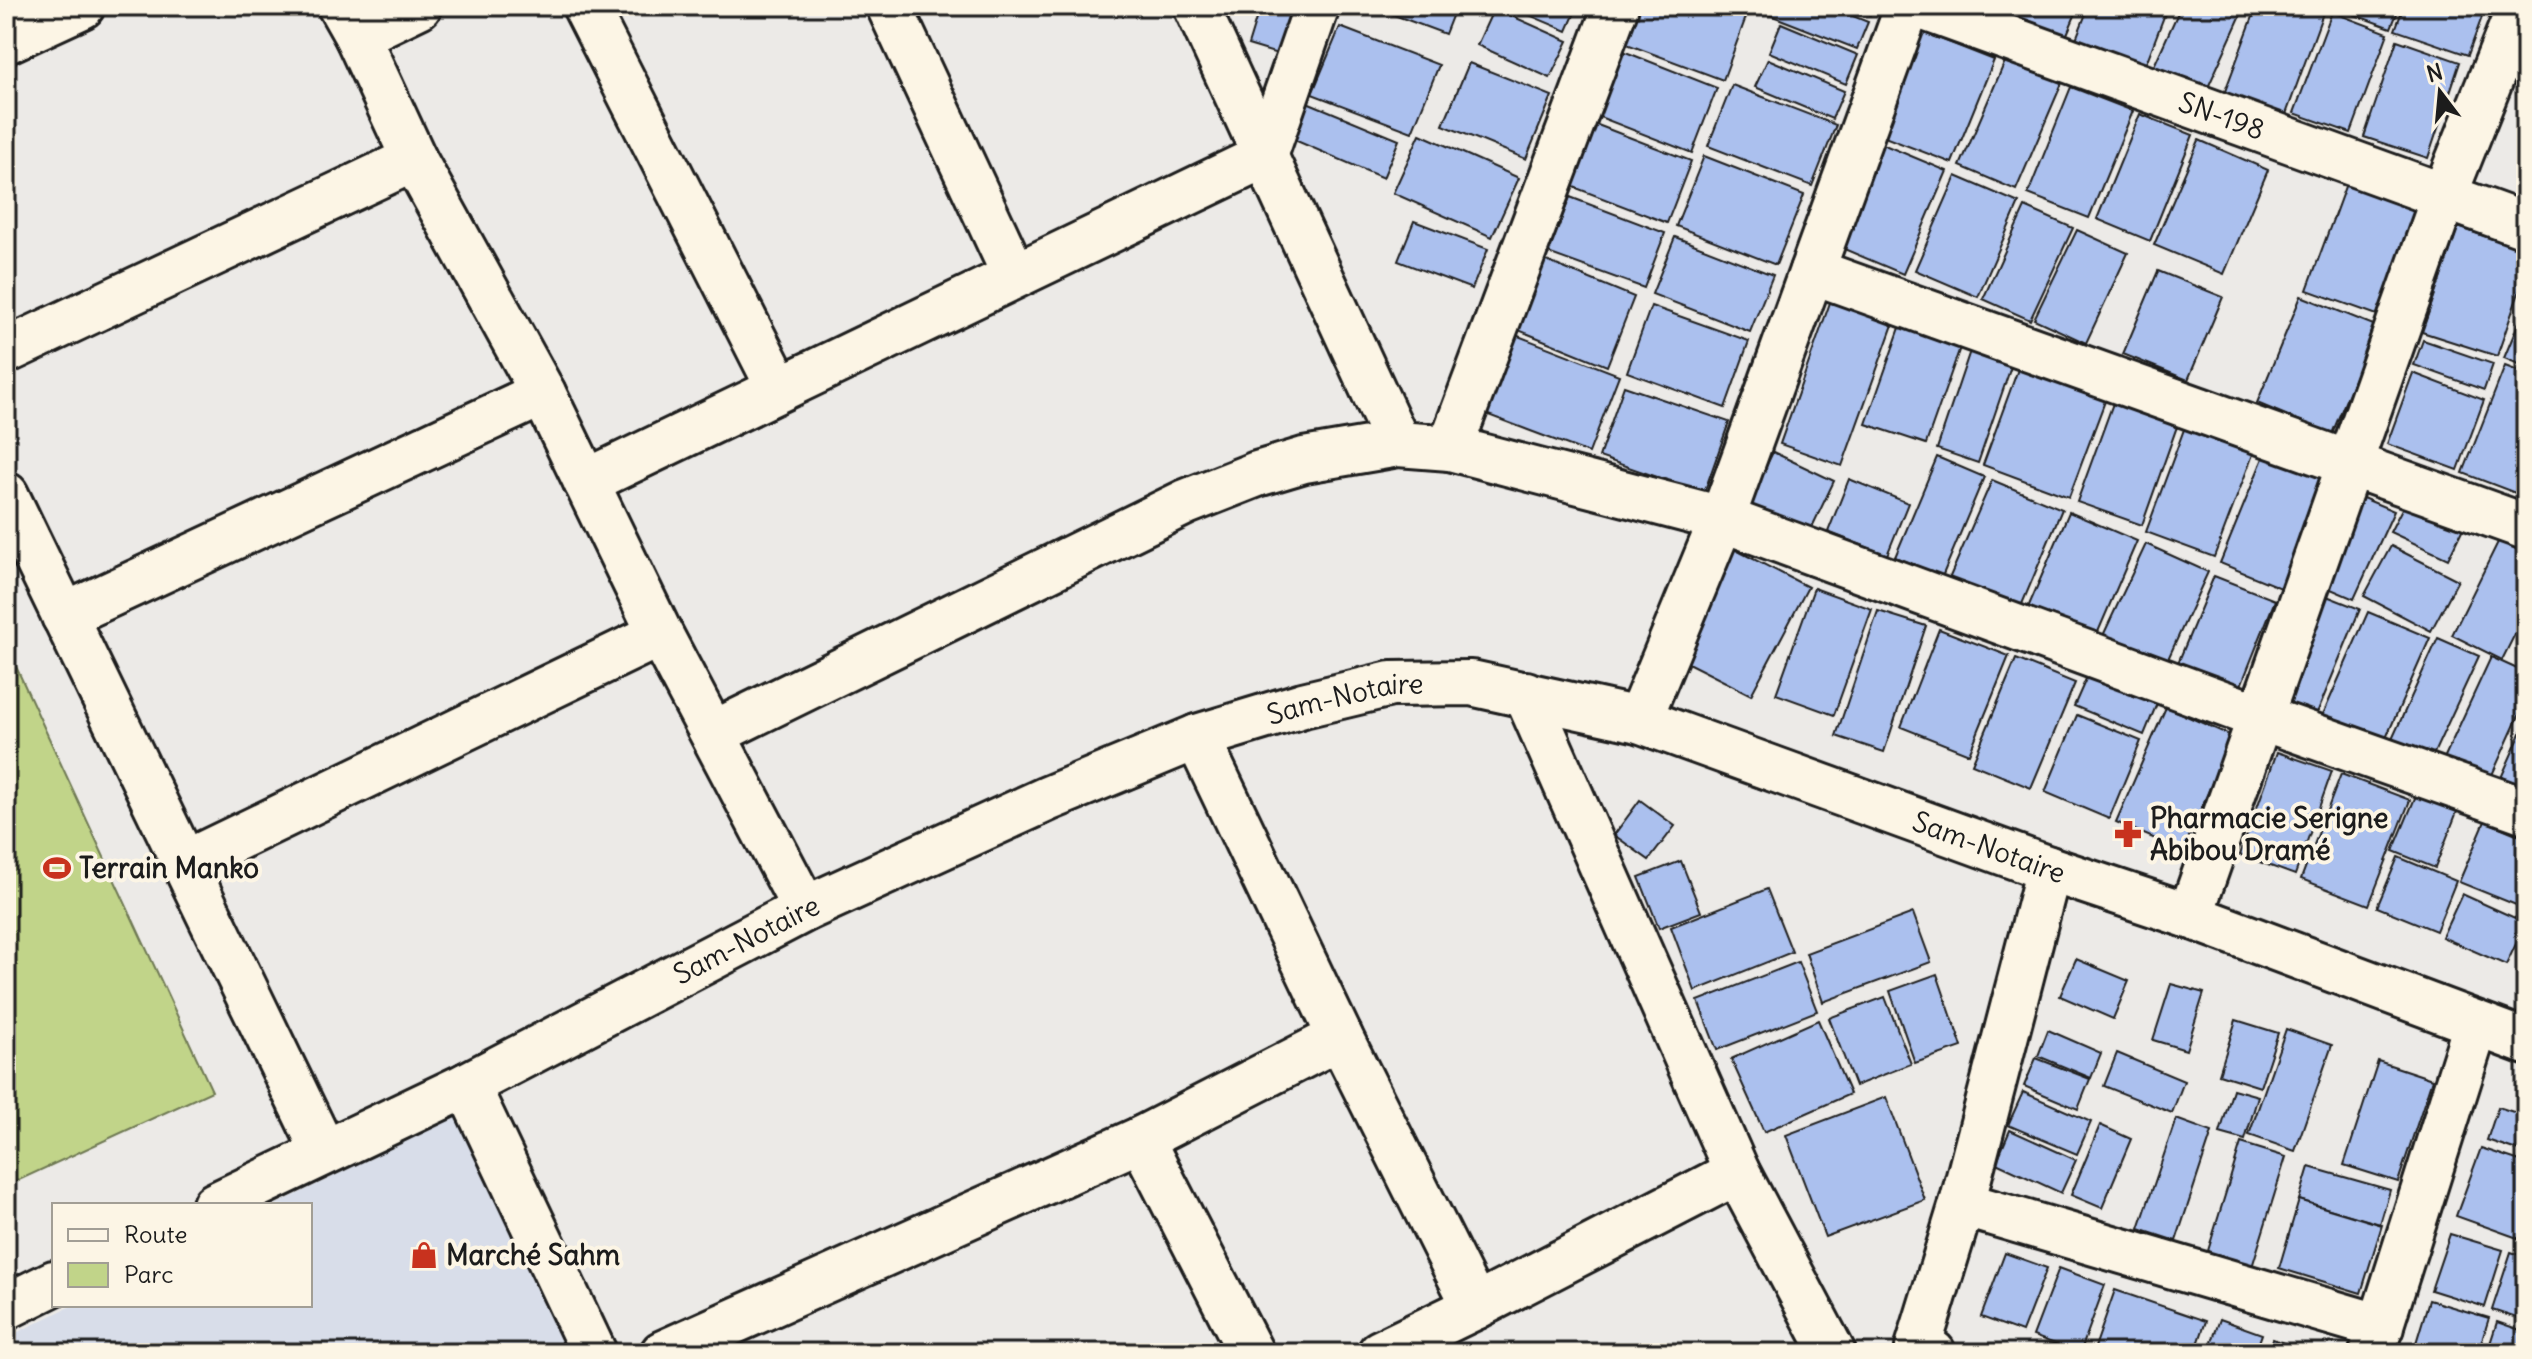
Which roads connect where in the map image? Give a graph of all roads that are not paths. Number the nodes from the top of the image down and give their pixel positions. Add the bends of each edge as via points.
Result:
1 (82, 6) edge
2 (419, 6) edge
3 (585, 6) edge
4 (889, 6) edge
5 (1196, 6) edge
6 (1317, 6) edge
7 (1616, 6) edge
8 (1908, 6) edge
9 (1919, 6) edge
10 (2520, 6) edge
11 (349, 21) edge
12 (20, 26) edge
13 (1265, 156) junction
14 (414, 159) junction
15 (2444, 196) junction
16 (2526, 226) edge
17 (1812, 271) junction
18 (1014, 274) junction
19 (6, 351) edge
20 (779, 388) junction
21 (543, 393) junction
22 (1398, 444) junction
23 (1450, 448) junction
24 (2349, 464) junction
25 (586, 482) junction
26 (6, 495) edge
27 (1722, 519) junction
28 (2526, 527) edge
29 (64, 616) junction
30 (660, 634) junction
31 (1526, 694) junction
32 (2260, 717) junction
33 (1639, 720) junction
34 (714, 733) junction
35 (1197, 737) junction
36 (2526, 811) edge
37 (185, 863) junction
38 (2049, 869) junction
39 (805, 909) junction
40 (2190, 916) junction
41 (2476, 1025) junction
42 (1340, 1037) junction
43 (2526, 1042) edge
44 (467, 1085) junction
45 (1141, 1139) junction
46 (324, 1152) junction
47 (1737, 1172) junction
48 (219, 1203) edge
49 (1962, 1204) junction
50 (52, 1284) edge
51 (6, 1307) edge
52 (1475, 1307) junction
53 (2377, 1340) edge
54 (1916, 1351) edge
55 (594, 1353) edge
56 (663, 1353) edge
57 (1251, 1353) edge
58 (1380, 1353) edge
59 (1833, 1353) edge

1 - 12 street
2 - 11 street
3 - 20 street
4 - 18 street
5 - 13 street
6 - 13 street
7 - 23 street
8 - 17 street
9 - 15 street, SN-198
10 - 15 street
11 - 14 street
13 - 18 street
13 - 22 street
14 - 19 street
14 - 21 street
15 - 16 street, SN-198
15 - 24 street
17 - 24 street
17 - 27 street
18 - 20 street
20 - 25 street
21 - 25 street
21 - 29 street
22 - 23 street
22 - 34 street via 1304,460 1186,502
23 - 27 street
24 - 28 street
24 - 32 street
25 - 30 street
26 - 29 street
27 - 32 street
27 - 33 street
29 - 37 street
30 - 34 street
30 - 37 street
31 - 33 street, Sam-Notaire
31 - 35 street, Sam-Notaire via 1471,683 1391,684
31 - 47 street
32 - 36 street
32 - 40 street
33 - 38 street, Sam-Notaire
34 - 39 street
35 - 39 street, Sam-Notaire
35 - 42 street
37 - 46 street
38 - 40 street, Sam-Notaire
38 - 49 street
39 - 44 street, Sam-Notaire
40 - 41 street, Sam-Notaire
41 - 43 street, Sam-Notaire
41 - 53 street
42 - 45 street
42 - 52 street
44 - 46 street, Sam-Notaire
44 - 55 street
45 - 56 street
45 - 57 street
46 - 48 street, Sam-Notaire
47 - 52 street
47 - 59 street
49 - 53 street
49 - 54 street
50 - 51 street
52 - 58 street

